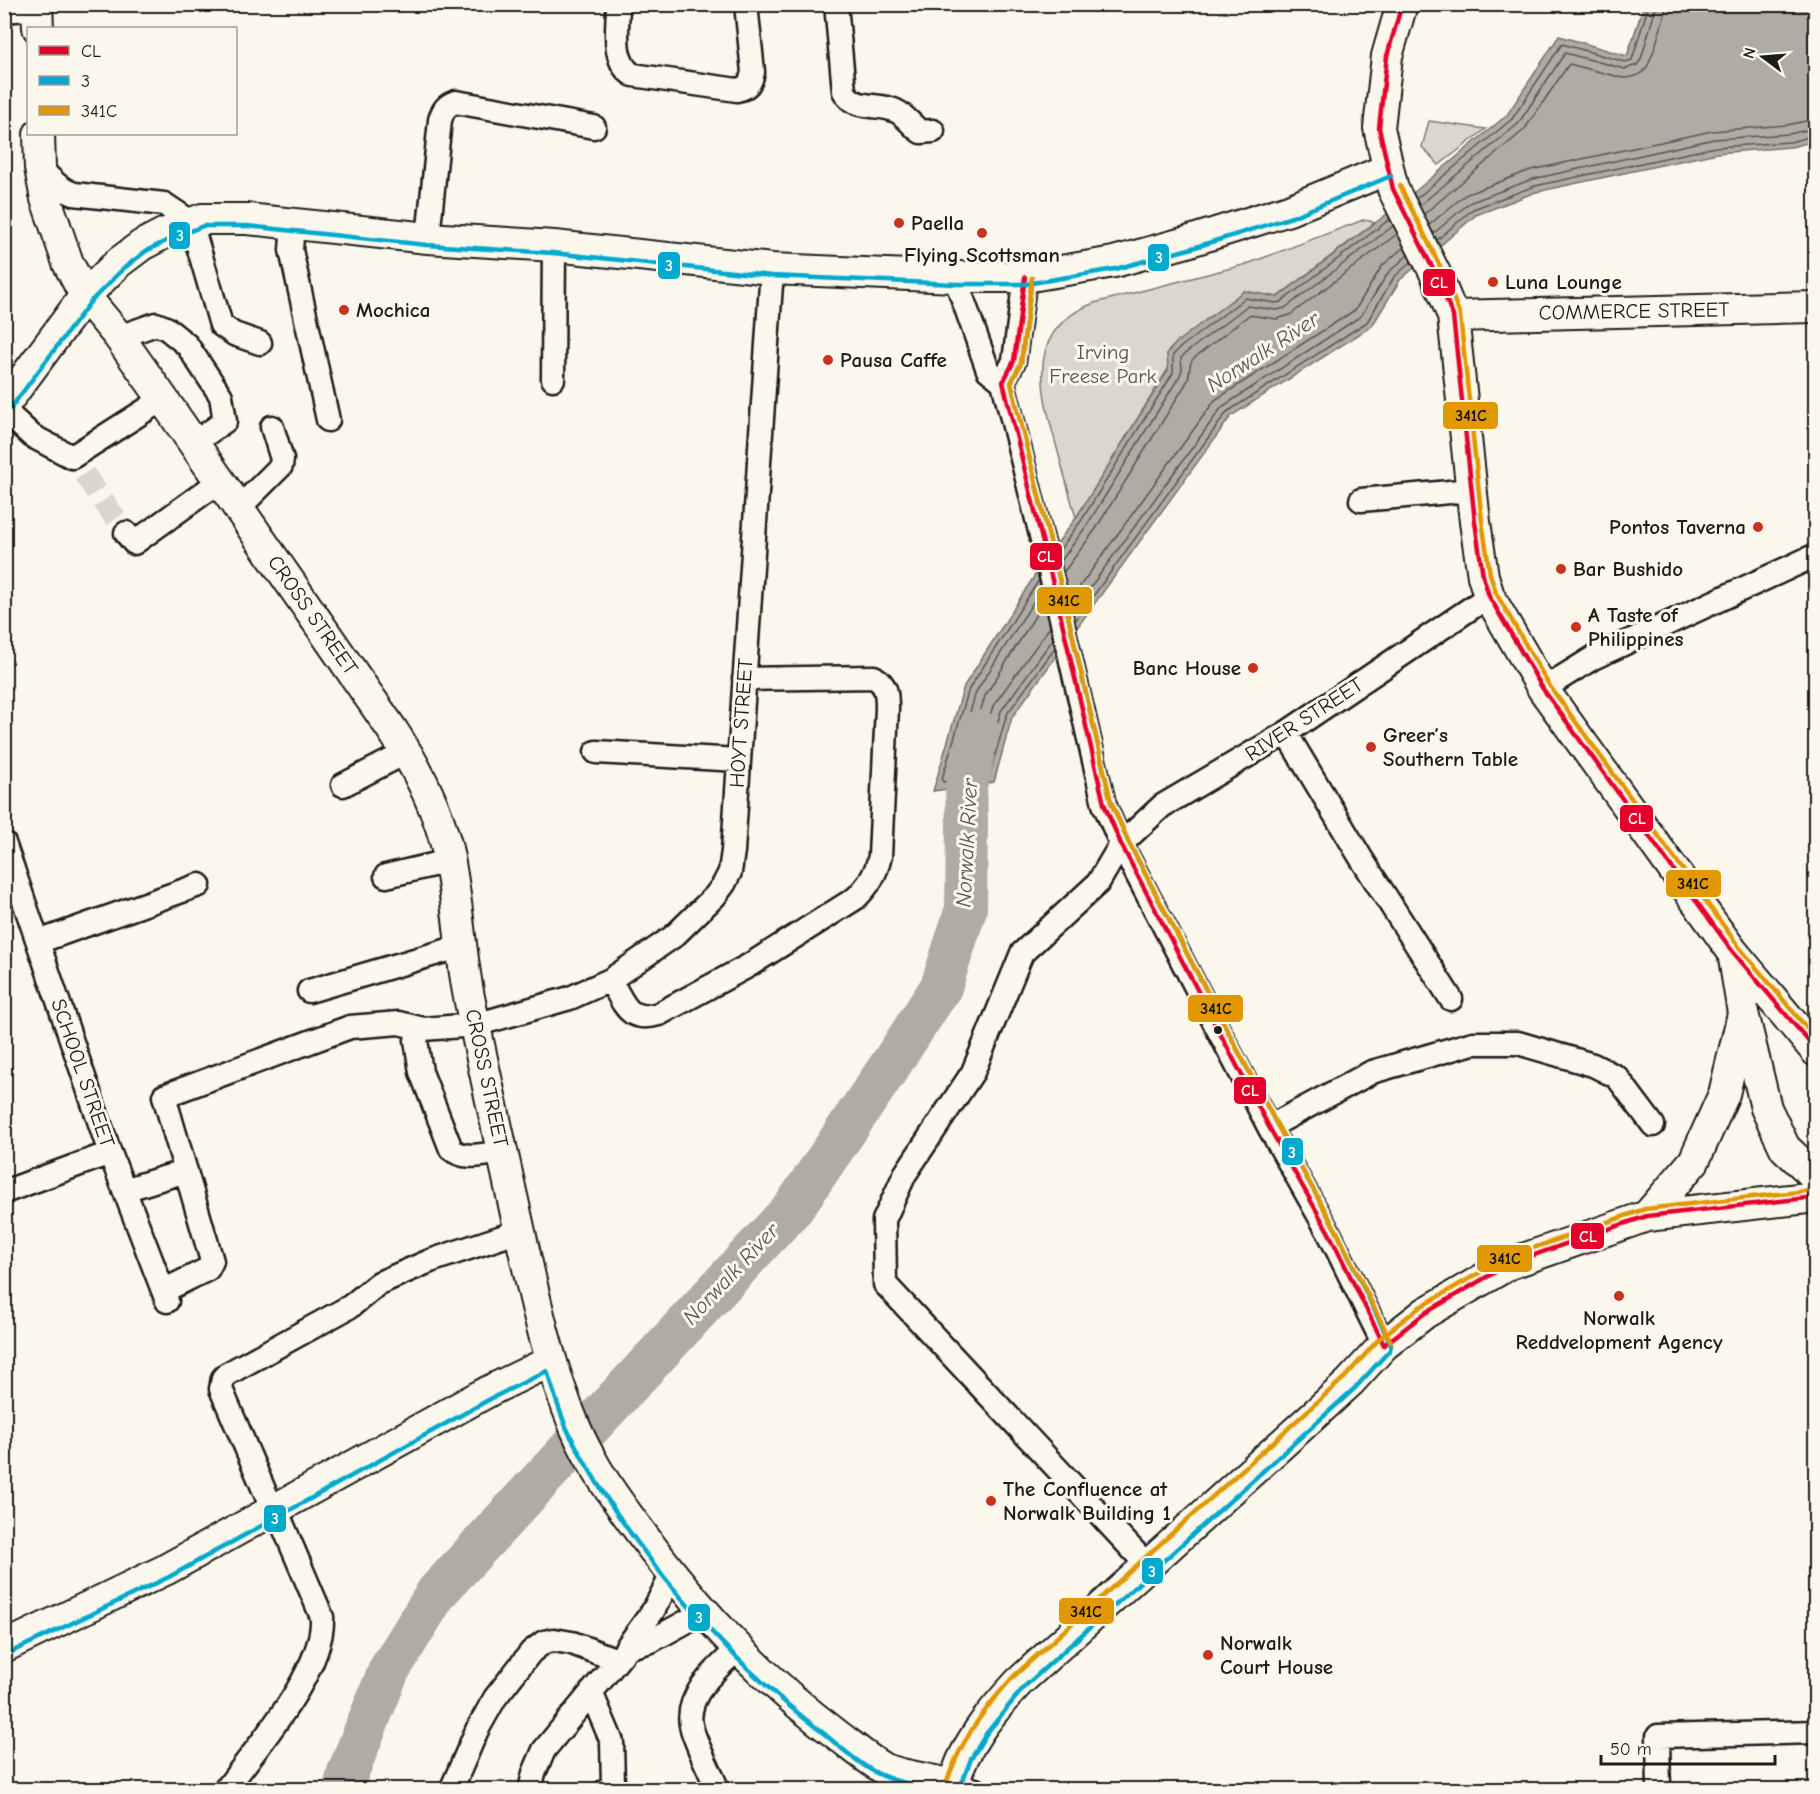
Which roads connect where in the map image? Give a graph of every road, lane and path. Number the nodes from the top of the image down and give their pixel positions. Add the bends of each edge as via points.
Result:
1 (618, 4) edge
2 (746, 4) edge
3 (836, 4) edge
4 (1402, 4) edge
5 (4, 11) edge
6 (37, 14) edge
7 (594, 128) dead end
8 (933, 131) dead end
9 (39, 135) edge
10 (40, 168) junction
11 (1391, 179) junction
12 (191, 222) junction
13 (293, 224) junction
14 (428, 238) junction
15 (554, 246) junction
16 (772, 268) junction
17 (955, 277) junction
18 (1025, 277) junction
19 (85, 296) junction
20 (1815, 307) edge
21 (1453, 316) junction
22 (119, 337) junction
23 (260, 343) dead end
24 (553, 380) dead end
25 (1003, 382) junction
26 (163, 399) junction
27 (4, 405) edge
28 (4, 410) edge
29 (328, 420) dead end
30 (272, 427) dead end
31 (194, 443) junction
32 (220, 481) junction
33 (1472, 490) junction
34 (1361, 500) dead end
35 (239, 508) junction
36 (126, 533) dead end
37 (1815, 555) edge
38 (1489, 596) junction
39 (744, 679) junction
40 (1543, 688) junction
41 (1286, 733) junction
42 (407, 752) junction
43 (596, 752) dead end
44 (739, 760) junction
45 (344, 785) dead end
46 (4, 843) edge
47 (1121, 844) junction
48 (449, 861) junction
49 (386, 876) dead end
50 (199, 885) dead end
51 (38, 942) junction
52 (462, 946) junction
53 (1733, 952) junction
54 (610, 980) junction
55 (309, 991) dead end
56 (1451, 999) dead end
57 (1743, 1013) junction
58 (475, 1024) junction
59 (423, 1029) junction
60 (1815, 1051) edge
61 (1653, 1125) dead end
62 (1269, 1127) junction
63 (502, 1152) junction
64 (110, 1153) junction
65 (186, 1171) junction
66 (1815, 1177) edge
67 (124, 1190) junction
68 (4, 1192) edge
69 (1815, 1197) edge
70 (1647, 1216) junction
71 (520, 1231) junction
72 (1384, 1345) junction
73 (551, 1360) junction
74 (274, 1510) junction
75 (1147, 1564) junction
76 (672, 1575) junction
77 (704, 1612) junction
78 (4, 1647) edge
79 (738, 1648) junction
80 (621, 1654) junction
81 (591, 1692) junction
82 (1815, 1732) edge
83 (960, 1788) edge
84 (223, 1790) edge
85 (452, 1790) edge
86 (530, 1790) edge
87 (606, 1790) edge
88 (718, 1790) edge
89 (1659, 1790) edge

1 - 2 street via 618,56 627,72 737,90 751,82 753,72
3 - 8 street via 844,92 848,99 892,109 921,132
4 - 11 main road via 1387,56 1379,128
5 - 6 street
7 - 14 street via 456,102 448,105 440,120
9 - 10 main road, CROSS STREET
10 - 12 street via 65,191 164,204
10 - 19 main road, CROSS STREET via 54,227
11 - 18 main road via 1114,262
11 - 21 main road
12 - 13 main road via 247,219
12 - 19 main road via 142,245
12 - 23 street via 221,325
13 - 14 main road
13 - 29 street via 291,250
14 - 15 main road
15 - 16 main road
15 - 24 street
16 - 17 main road
16 - 39 street, HOYT STREET
17 - 18 main road
17 - 25 street via 988,370
18 - 25 street via 1014,361
19 - 22 main road, CROSS STREET
19 - 27 main road
20 - 21 main road, COMMERCE STREET
21 - 33 main road
22 - 26 main road, CROSS STREET
22 - 31 street via 156,324 187,345 221,396 225,421
25 - 47 street via 1104,804
26 - 28 street via 78,465 32,436
26 - 31 main road, CROSS STREET
30 - 35 street via 281,466
31 - 32 main road, CROSS STREET
32 - 35 main road, CROSS STREET
32 - 36 street via 134,543
33 - 34 street
33 - 38 main road
35 - 42 main road, CROSS STREET
37 - 40 street via 1593,658
38 - 40 main road
38 - 41 street, RIVER STREET
39 - 44 street, HOYT STREET
39 - 54 street via 874,677 882,682 887,691 887,708 876,872 856,898 748,966 659,1014 636,1016
40 - 53 main road
41 - 47 street, RIVER STREET via 1162,806
41 - 56 street
42 - 45 street
42 - 48 main road, CROSS STREET via 430,797
43 - 44 street
44 - 54 street, HOYT STREET via 733,851 724,884 674,936
46 - 51 street, SCHOOL STREET
47 - 62 street
47 - 75 street, RIVER STREET via 1098,883 1022,953 973,1072 905,1174 884,1220 885,1284
48 - 49 street
48 - 52 main road, CROSS STREET
50 - 51 street
51 - 64 street, SCHOOL STREET
52 - 55 street
52 - 58 main road, CROSS STREET
53 - 57 main road
53 - 60 main road
54 - 58 street, HOYT STREET via 570,998
57 - 66 main road via 1766,1108 1785,1148
57 - 70 main road via 1724,1094 1694,1161
58 - 59 street, HOYT STREET
58 - 63 main road, CROSS STREET
59 - 63 street via 416,1040 421,1072 451,1149 464,1156
59 - 65 street, HOYT STREET via 399,1023 350,1027 164,1096
61 - 62 street via 1617,1077 1593,1065 1518,1043 1473,1043 1372,1072
62 - 72 street via 1329,1233
63 - 71 main road, CROSS STREET
64 - 67 street, SCHOOL STREET
64 - 68 street
65 - 67 street
65 - 67 street, SCHOOL STREET via 212,1262 208,1269 165,1296
69 - 70 main road
70 - 72 main road via 1509,1264 1425,1312
71 - 73 main road, CROSS STREET
71 - 74 street via 379,1283 351,1306 223,1378 221,1389
72 - 75 main road via 1350,1382
73 - 74 main road
73 - 76 main road, CROSS STREET via 576,1430 590,1456 629,1518
74 - 78 main road via 165,1570
74 - 84 street via 322,1617 323,1631 300,1687
75 - 83 main road via 1004,1698 961,1762
76 - 77 main road, CROSS STREET
76 - 80 street via 653,1611
77 - 79 main road, CROSS STREET
77 - 80 street
79 - 83 main road, CROSS STREET via 788,1697 876,1764
79 - 88 street via 706,1680 691,1711 691,1725
80 - 81 street
80 - 85 street via 554,1640 531,1652 495,1698
81 - 86 street via 544,1750
81 - 87 street via 612,1742 613,1785
82 - 89 street via 1658,1736

